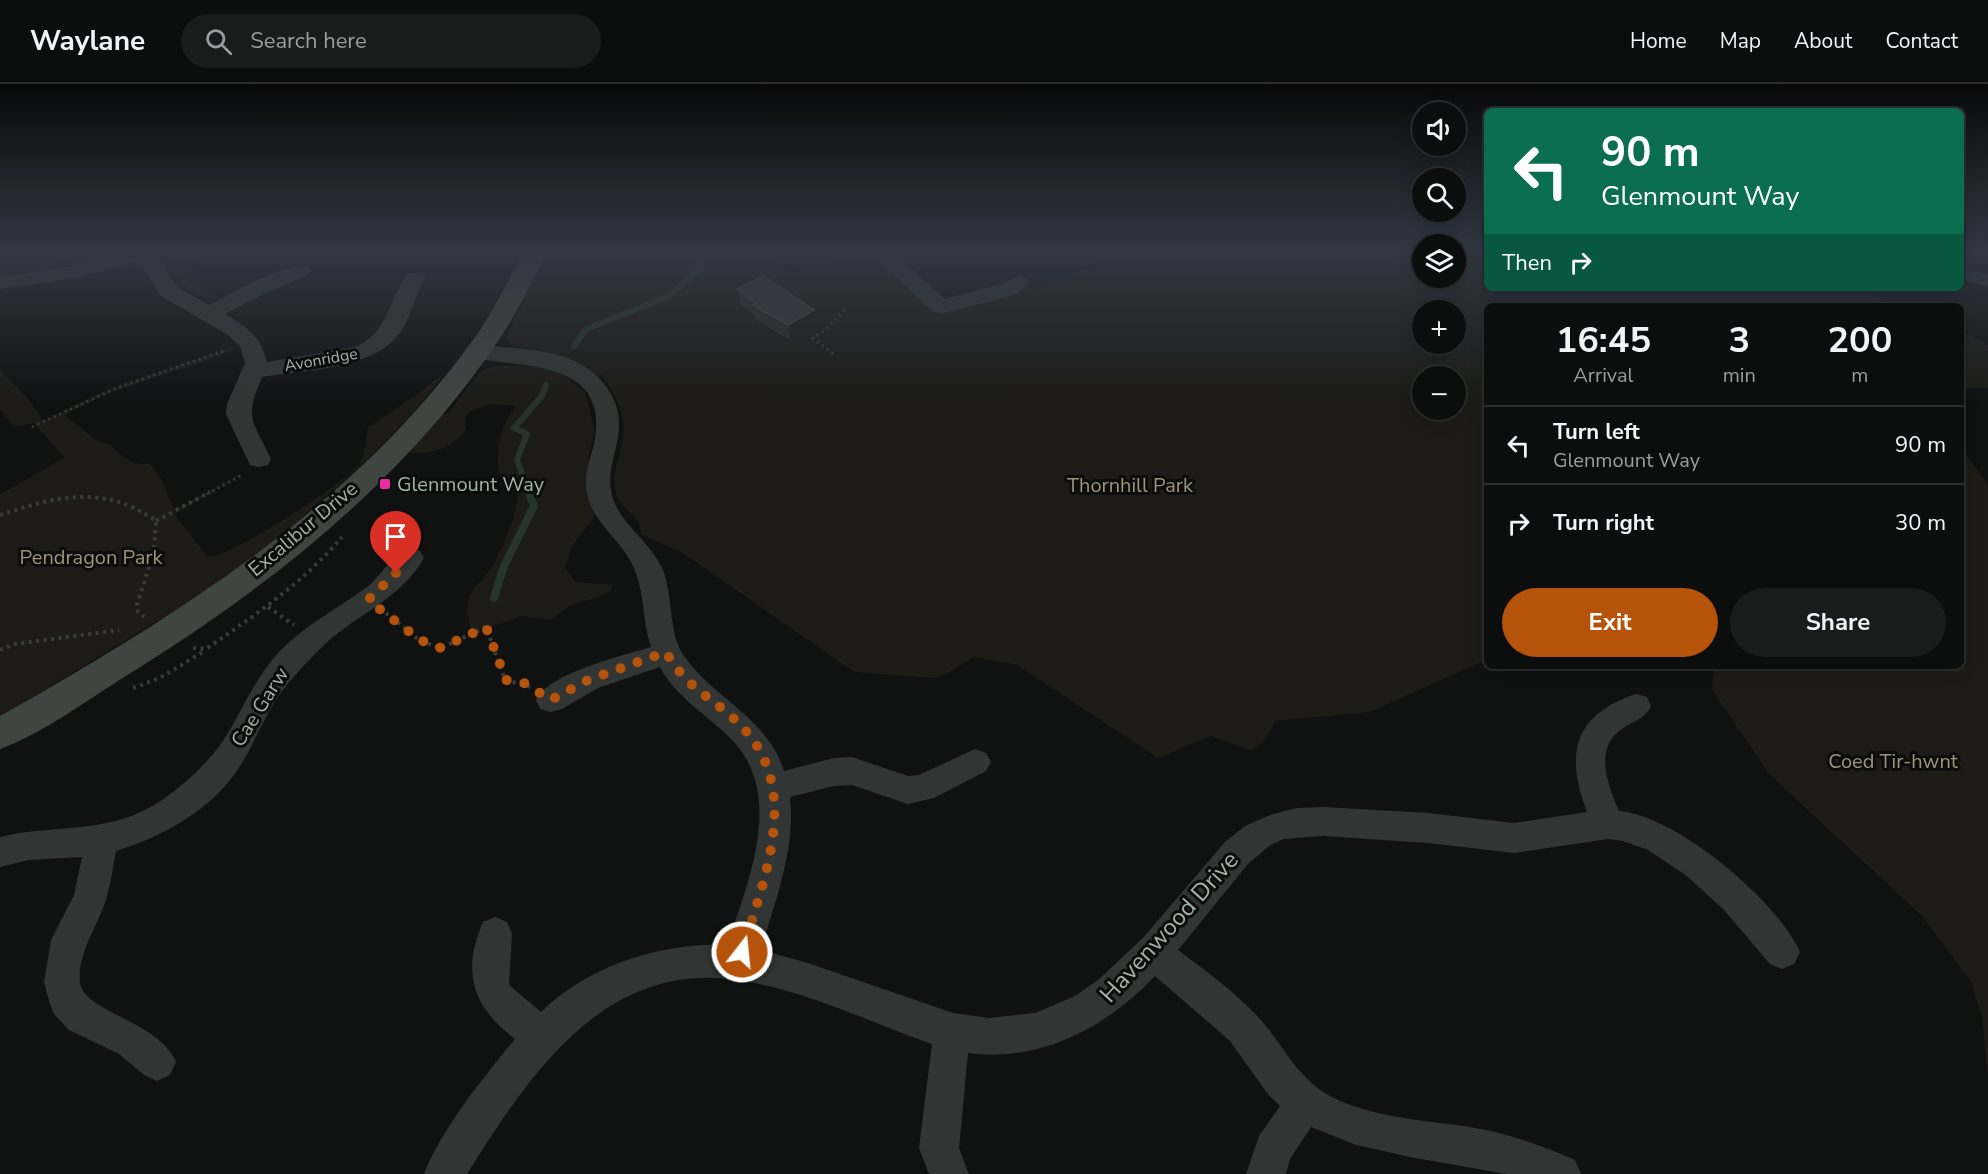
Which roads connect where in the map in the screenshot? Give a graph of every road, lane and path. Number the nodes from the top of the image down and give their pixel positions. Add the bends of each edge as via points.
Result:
1 (188, 302) edge
2 (232, 302) edge
3 (401, 302) edge
4 (509, 302) edge
5 (935, 302) edge
6 (961, 302) edge
7 (845, 309) dead end
8 (209, 314) junction
9 (232, 349) dead end
10 (477, 352) junction
11 (833, 354) dead end
12 (254, 371) junction
13 (32, 427) dead end
14 (259, 459) dead end
15 (242, 475) dead end
16 (0, 515) edge
17 (156, 521) junction
18 (410, 558) dead end
19 (368, 600) junction
20 (146, 618) dead end
21 (131, 628) dead end
22 (0, 650) edge
23 (666, 652) junction
24 (551, 700) joint
25 (1636, 706) dead end
26 (0, 734) edge
27 (975, 762) dead end
28 (774, 787) junction
29 (1608, 824) junction
30 (102, 841) junction
31 (0, 852) edge
32 (495, 934) dead end
33 (1152, 951) junction
34 (1782, 952) dead end
35 (739, 963) junction
36 (952, 1033) junction
37 (542, 1036) junction
38 (157, 1062) dead end
39 (1305, 1103) junction
40 (949, 1173) edge
41 (444, 1174) edge
42 (1266, 1174) edge
43 (1561, 1174) edge

1 - 8 street, Avonridge
2 - 8 street
3 - 12 street, Avonridge via 391,334 374,349
4 - 10 street, Excalibur Drive
5 - 6 street via 941,307
7 - 11 path via 813,338
8 - 12 street, Avonridge via 251,344
9 - 13 path via 127,384
10 - 23 street via 567,367 584,378 604,404 609,426 606,453 597,479 599,495 610,517 636,544 649,570
10 - 26 street, Excalibur Drive via 400,444 294,540 158,640
12 - 14 street via 238,414
15 - 17 path
16 - 17 path via 83,495 100,496 138,509
17 - 20 path via 154,551 137,605 138,612
18 - 19 street, Cae Garw
19 - 24 path via 420,640 441,648 486,627 506,680 524,683
19 - 30 street, Cae Garw via 314,638 275,676 241,739 214,777 172,811
21 - 22 path via 15,644
23 - 24 street via 588,680
23 - 28 street via 690,685 730,716 754,741
25 - 29 street via 1607,723 1590,752 1589,768
27 - 28 street via 923,788 908,790 852,771
28 - 35 street via 772,844
29 - 33 street, Havenwood Drive via 1519,838 1314,820 1293,822 1272,828 1242,847
29 - 34 street, Havenwood Drive via 1637,829 1692,859 1764,927
30 - 31 street, Cae Garw via 29,845
30 - 38 street via 90,898 69,940 62,982 67,1001 82,1017 132,1041
32 - 37 street via 490,989 496,999
33 - 36 street, Havenwood Drive via 1117,990 1080,1016 989,1038
33 - 39 street via 1246,1030 1274,1072
35 - 36 street, Havenwood Drive via 809,982
35 - 37 street, Havenwood Drive via 692,962 634,974 592,995
36 - 40 street via 939,1148
37 - 41 street, Havenwood Drive via 492,1098
39 - 42 street via 1273,1150
39 - 43 street via 1353,1125 1476,1146 1540,1163

